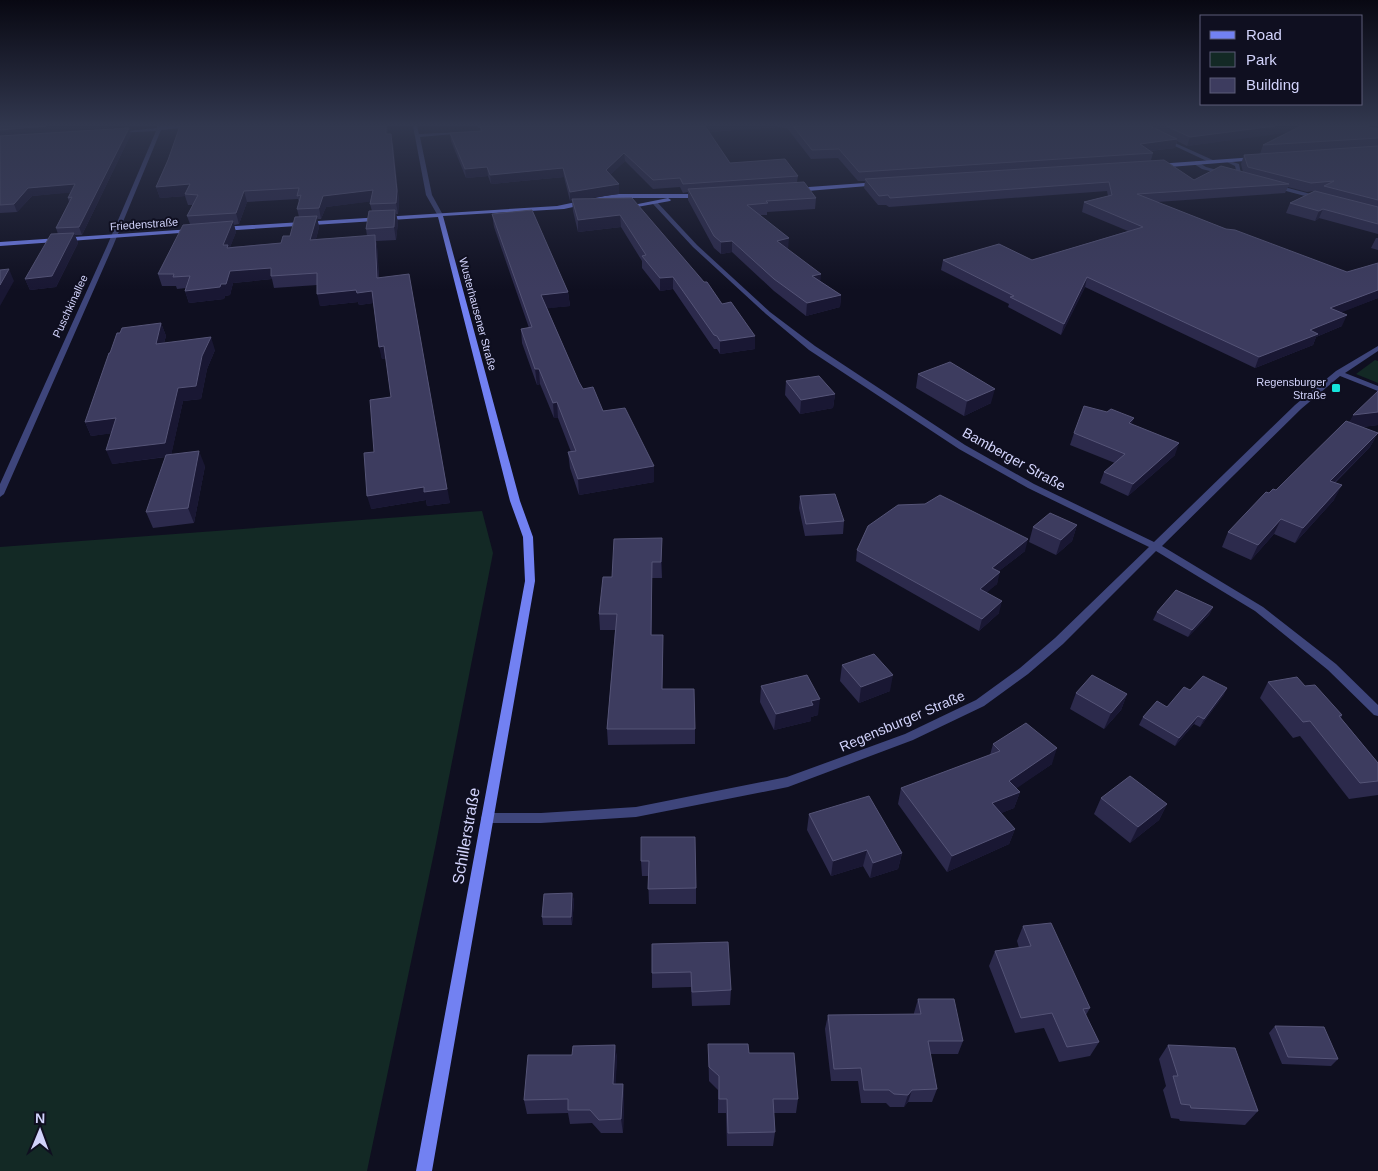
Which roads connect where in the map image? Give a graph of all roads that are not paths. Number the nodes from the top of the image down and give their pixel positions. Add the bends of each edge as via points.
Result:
1 (138, 181) edge
2 (427, 181) edge
3 (1262, 183) edge
4 (883, 184) edge
5 (790, 190) edge
6 (706, 195) edge
7 (678, 197) junction
8 (1326, 200) edge
9 (655, 203) junction
10 (559, 207) junction
11 (590, 208) edge
12 (618, 208) edge
13 (440, 215) junction
14 (214, 230) edge
15 (195, 231) edge
16 (114, 236) junction
17 (0, 244) edge
18 (1378, 348) edge
19 (1368, 353) junction
20 (1378, 357) edge
21 (1339, 374) junction
22 (1378, 389) edge
23 (0, 494) edge
24 (518, 508) joint
25 (1156, 547) junction
26 (1378, 712) edge
27 (486, 818) junction
28 (424, 1171) edge

1 - 16 street, Puschkinallee
2 - 13 street, Wusterhausener Straße
3 - 8 street
4 - 5 street
6 - 7 street
7 - 9 street
7 - 10 street via 614,196
9 - 12 street
9 - 25 street, Bamberger Straße via 695,246 768,313 812,348 962,447 1031,486
10 - 11 street
10 - 13 street
13 - 14 street
13 - 24 street, Wusterhausener Straße
15 - 16 street, Friedenstraße
16 - 17 street, Friedenstraße
16 - 23 street, Puschkinallee
18 - 19 street, Regensburger Straße
19 - 20 street
19 - 21 street, Regensburger Straße
21 - 22 street
21 - 25 street, Regensburger Straße via 1298,407
24 - 27 street, Schillerstraße via 528,537 530,581
25 - 26 street, Bamberger Straße via 1259,609 1332,667
25 - 27 street, Regensburger Straße via 1024,671 980,703 900,741 788,782 720,797 636,812
27 - 28 street, Schillerstraße

